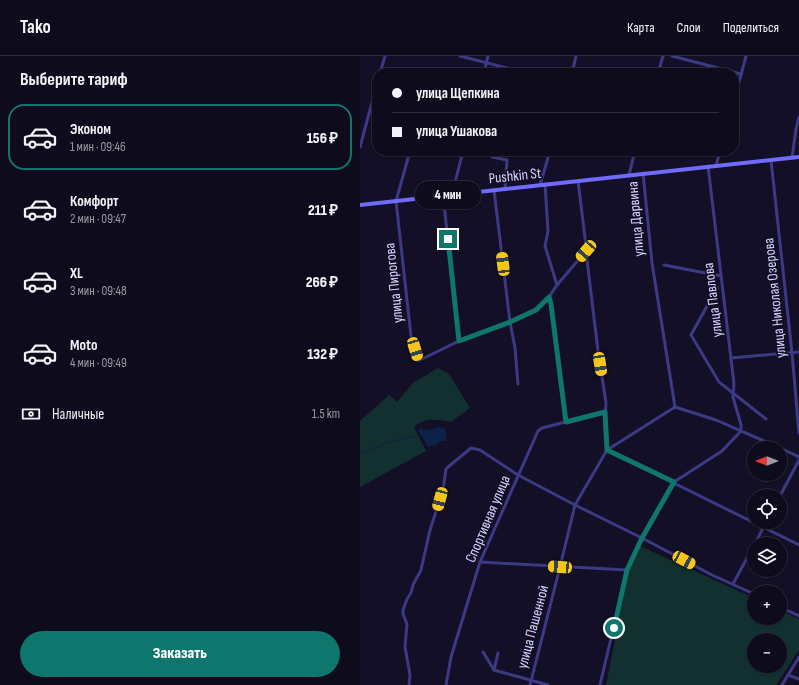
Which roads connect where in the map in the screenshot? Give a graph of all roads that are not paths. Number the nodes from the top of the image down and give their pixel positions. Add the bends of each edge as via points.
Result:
1 (385, 56) edge
2 (460, 56) edge
3 (488, 56) edge
4 (576, 56) edge
5 (663, 56) edge
6 (672, 56) edge
7 (746, 56) edge
8 (486, 63) junction
9 (381, 68) edge
10 (485, 68) edge
11 (504, 68) edge
12 (573, 68) edge
13 (659, 68) edge
14 (718, 68) edge
15 (741, 74) joint
16 (739, 82) edge
17 (372, 103) edge
18 (799, 117) edge
19 (360, 147) edge
20 (409, 156) edge
21 (462, 156) edge
22 (492, 156) edge
23 (549, 156) edge
24 (634, 156) edge
25 (719, 156) edge
26 (799, 157) edge
27 (792, 158) junction
28 (771, 160) junction
29 (708, 166) junction
30 (716, 166) junction
31 (643, 173) junction
32 (629, 175) junction
33 (578, 181) junction
34 (542, 185) junction
35 (505, 189) junction
36 (494, 190) junction
37 (452, 194) junction
38 (443, 196) junction
39 (396, 201) junction
40 (360, 205) edge
41 (587, 260) dead end
42 (664, 265) dead end
43 (721, 276) junction
44 (557, 285) junction
45 (717, 288) dead end
46 (549, 297) junction
47 (510, 322) junction
48 (459, 341) junction
49 (792, 352) junction
50 (799, 352) edge
51 (730, 358) junction
52 (518, 384) dead end
53 (734, 394) junction
54 (675, 407) junction
55 (605, 412) junction
56 (766, 419) dead end
57 (566, 422) junction
58 (741, 431) junction
59 (799, 433) edge
60 (764, 441) edge
61 (607, 450) junction
62 (787, 451) edge
63 (799, 456) edge
64 (799, 460) edge
65 (518, 475) junction
66 (674, 482) junction
67 (784, 489) edge
68 (575, 505) junction
69 (747, 520) edge
70 (765, 529) edge
71 (642, 538) junction
72 (799, 545) edge
73 (747, 557) edge
74 (480, 562) junction
75 (560, 567) junction
76 (627, 570) junction
77 (733, 584) junction
78 (747, 591) edge
79 (787, 610) edge
80 (799, 616) edge
81 (483, 652) dead end
82 (498, 653) dead end
83 (799, 657) edge
84 (494, 670) junction
85 (788, 675) junction
86 (531, 680) junction
87 (799, 680) edge
88 (409, 685) edge
89 (446, 685) edge
90 (530, 685) edge
91 (548, 685) edge
92 (600, 685) edge
93 (782, 685) edge

1 - 9 street
2 - 8 street
3 - 8 street
4 - 12 street
5 - 13 street
6 - 14 street
7 - 15 street
8 - 10 street
8 - 11 street
15 - 16 street
17 - 19 street
18 - 27 street
20 - 39 street
21 - 37 street
22 - 35 street via 506,160
23 - 34 street
24 - 32 street
25 - 30 street
26 - 27 main road, Pushkin St
27 - 28 main road, Pushkin St
28 - 30 main road, Pushkin St
28 - 49 street, улица Николая Озерова
29 - 30 main road, Pushkin St
29 - 31 main road, Pushkin St
29 - 43 street, улица Павлова
31 - 32 main road, Pushkin St
31 - 54 street, улица Дарвина via 652,263
32 - 33 main road, Pushkin St
33 - 34 main road, Pushkin St
33 - 44 street via 586,252
34 - 35 main road, Pushkin St
34 - 44 street via 548,231 545,246
35 - 36 main road, Pushkin St
36 - 37 main road, Pushkin St
36 - 47 street
37 - 38 main road, Pushkin St
38 - 39 main road, Pushkin St
38 - 48 street
39 - 40 main road, Pushkin St
39 - 48 street, улица Пирогова via 411,336 418,361
41 - 55 street via 606,403
42 - 43 street
43 - 51 street, улица Павлова
44 - 46 street
45 - 53 street via 691,335 720,382
46 - 47 street via 536,310
46 - 57 street
47 - 48 street
47 - 52 street
49 - 50 street
49 - 51 street
49 - 59 street, улица Николая Озерова
51 - 53 street, улица Павлова
53 - 56 street
53 - 58 street, улица Павлова
54 - 58 street
54 - 61 street, улица Пашенной
55 - 57 street, Спортивная улица
55 - 61 street
57 - 65 street, Спортивная улица via 538,431
58 - 60 street
58 - 66 street via 722,451
61 - 66 street
61 - 68 street, улица Пашенной
62 - 63 street
64 - 67 street
65 - 68 street
65 - 74 street, Спортивная улица
65 - 88 street via 475,448 468,450 446,469 443,490 421,570 402,614 407,624 405,647 410,675
66 - 69 street
66 - 71 street
68 - 71 street
68 - 75 street, улица Пашенной
70 - 72 street
71 - 76 street
71 - 77 street
73 - 77 street
74 - 75 street
74 - 89 street, Спортивная улица via 451,657
75 - 76 street
75 - 86 street, улица Пашенной
76 - 92 street
77 - 78 street
79 - 80 street
81 - 84 street
82 - 84 street
83 - 85 street
84 - 86 street
85 - 87 street
85 - 93 street
86 - 90 street, улица Пашенной
86 - 91 street

